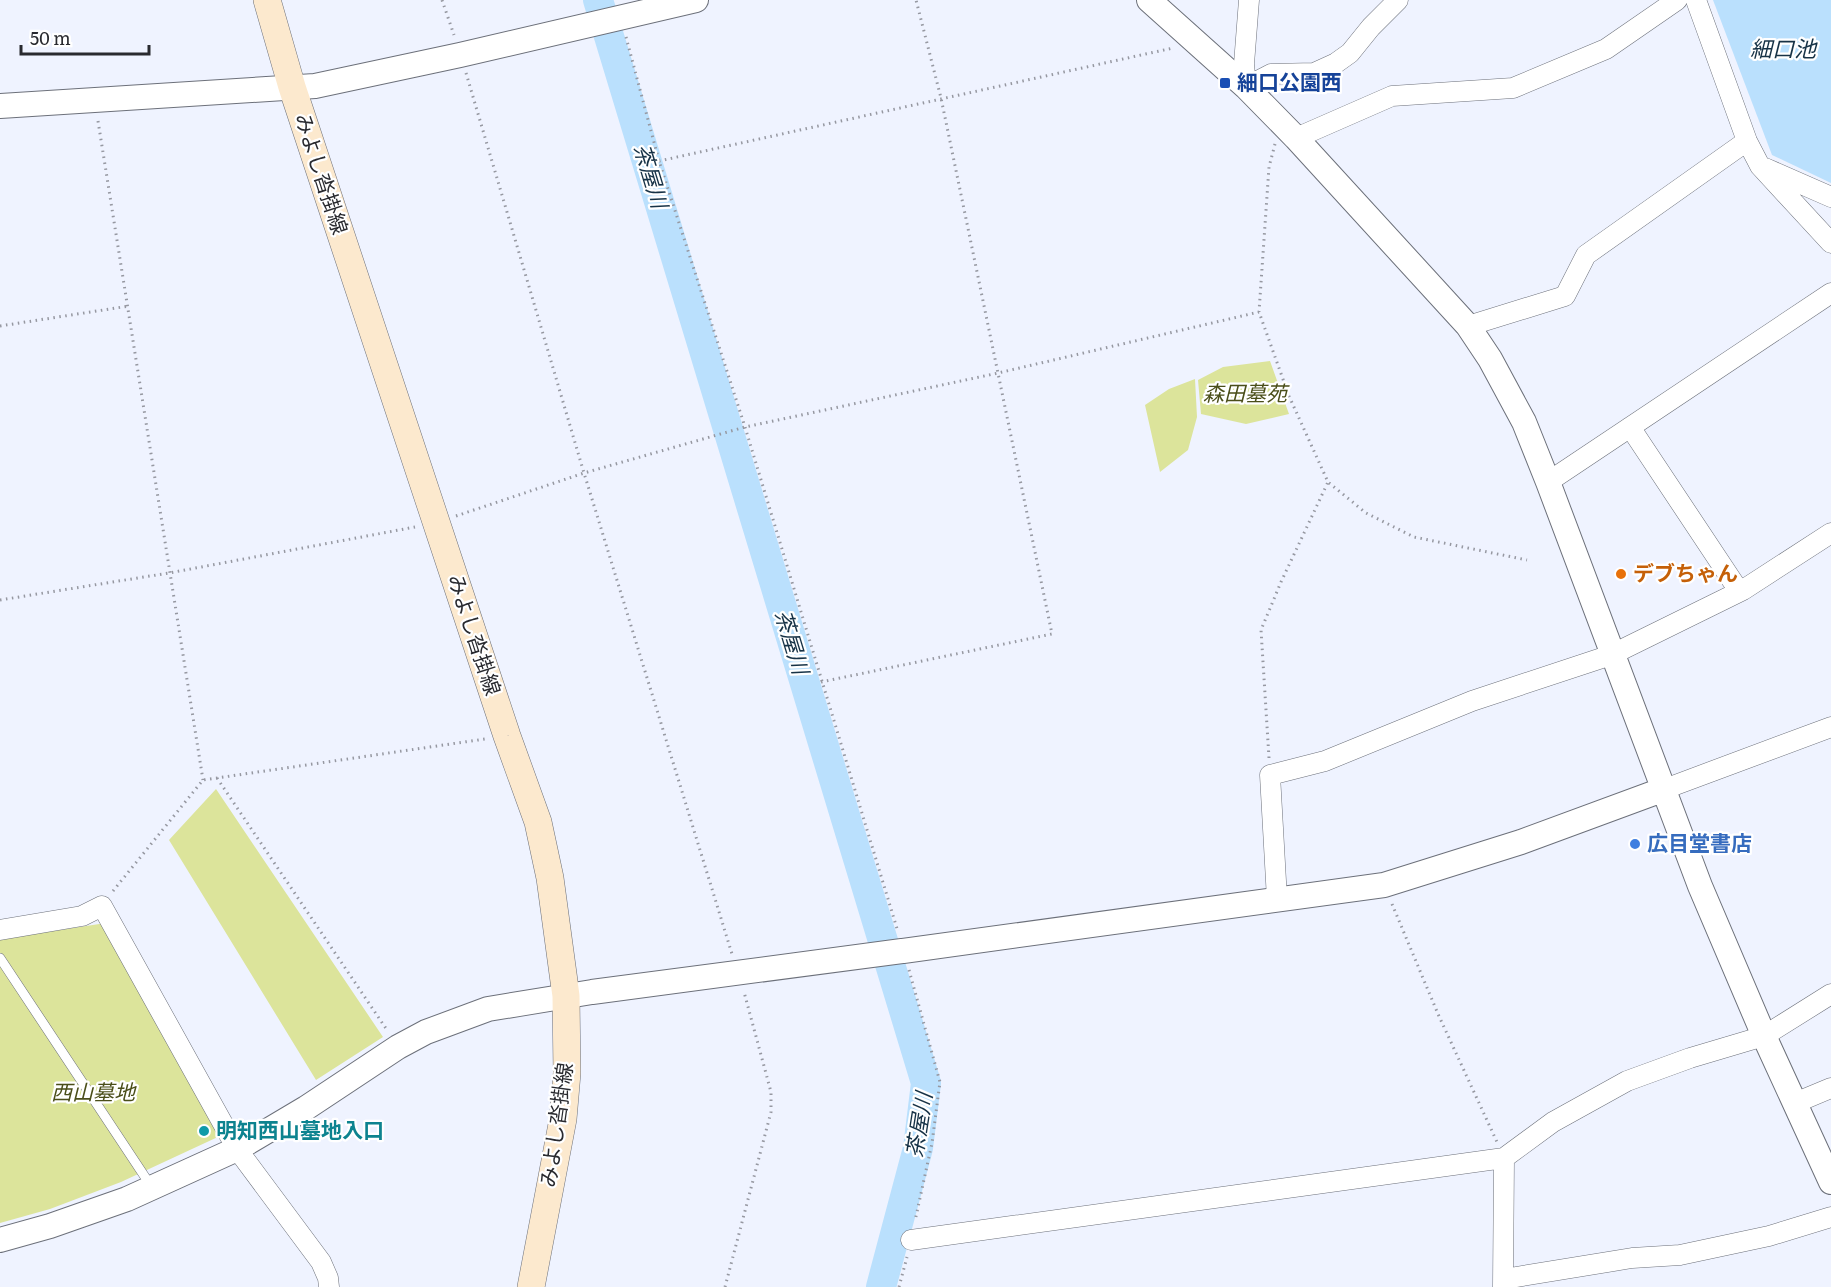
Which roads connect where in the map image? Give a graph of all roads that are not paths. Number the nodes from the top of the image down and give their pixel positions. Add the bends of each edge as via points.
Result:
1 (267, 0) edge
2 (696, 0) edge
3 (1149, 0) edge
4 (1249, 0) edge
5 (1398, 0) edge
6 (1677, 0) edge
7 (1696, 0) edge
8 (292, 87) junction
9 (1246, 87) junction
10 (0, 106) edge
11 (1288, 130) junction
12 (1747, 141) junction
13 (1760, 166) junction
14 (1831, 196) edge
15 (1831, 243) edge
16 (1831, 293) edge
17 (1468, 326) junction
18 (1630, 427) junction
19 (1548, 482) junction
20 (1831, 532) edge
21 (1739, 591) junction
22 (1611, 655) junction
23 (1831, 727) edge
24 (1662, 790) junction
25 (1277, 899) junction
26 (0, 930) edge
27 (0, 958) edge
28 (1831, 994) edge
29 (566, 996) junction
30 (1764, 1036) junction
31 (1831, 1088) edge
32 (1795, 1103) junction
33 (237, 1149) junction
34 (1504, 1158) junction
35 (1831, 1182) edge
36 (153, 1188) junction
37 (1831, 1217) edge
38 (0, 1240) edge
39 (911, 1240) road end
40 (1503, 1283) edge
41 (329, 1287) edge
42 (531, 1287) edge

1 - 8 main road, みよし沓掛線
2 - 8 street via 460,55 315,86
3 - 9 street
4 - 9 street
5 - 9 street via 1336,63 1314,73 1270,74
6 - 11 street via 1606,49 1513,88 1392,96
7 - 12 street
8 - 10 street
8 - 29 main road, みよし沓掛線 via 538,822
9 - 11 street
11 - 17 street
12 - 13 street
12 - 17 street via 1586,255 1565,296
13 - 14 street
13 - 15 street
16 - 18 street
17 - 19 street via 1524,422
18 - 19 street
18 - 21 street
19 - 22 street
20 - 21 street
21 - 22 street
22 - 24 street
22 - 25 street via 1472,701 1324,761 1270,775
23 - 24 street
24 - 25 street via 1521,842 1384,885
24 - 30 street
25 - 29 street
26 - 33 street via 82,916 102,906
27 - 36 lane
28 - 30 street
29 - 33 street via 488,1009 426,1032
29 - 42 main road, みよし沓掛線 via 563,1119
30 - 32 street
30 - 34 street via 1627,1081 1553,1122
31 - 32 street
32 - 35 street
33 - 36 street
33 - 41 street via 321,1263
34 - 39 street
34 - 40 street
36 - 38 street
37 - 40 street via 1769,1236 1680,1255 1632,1258

